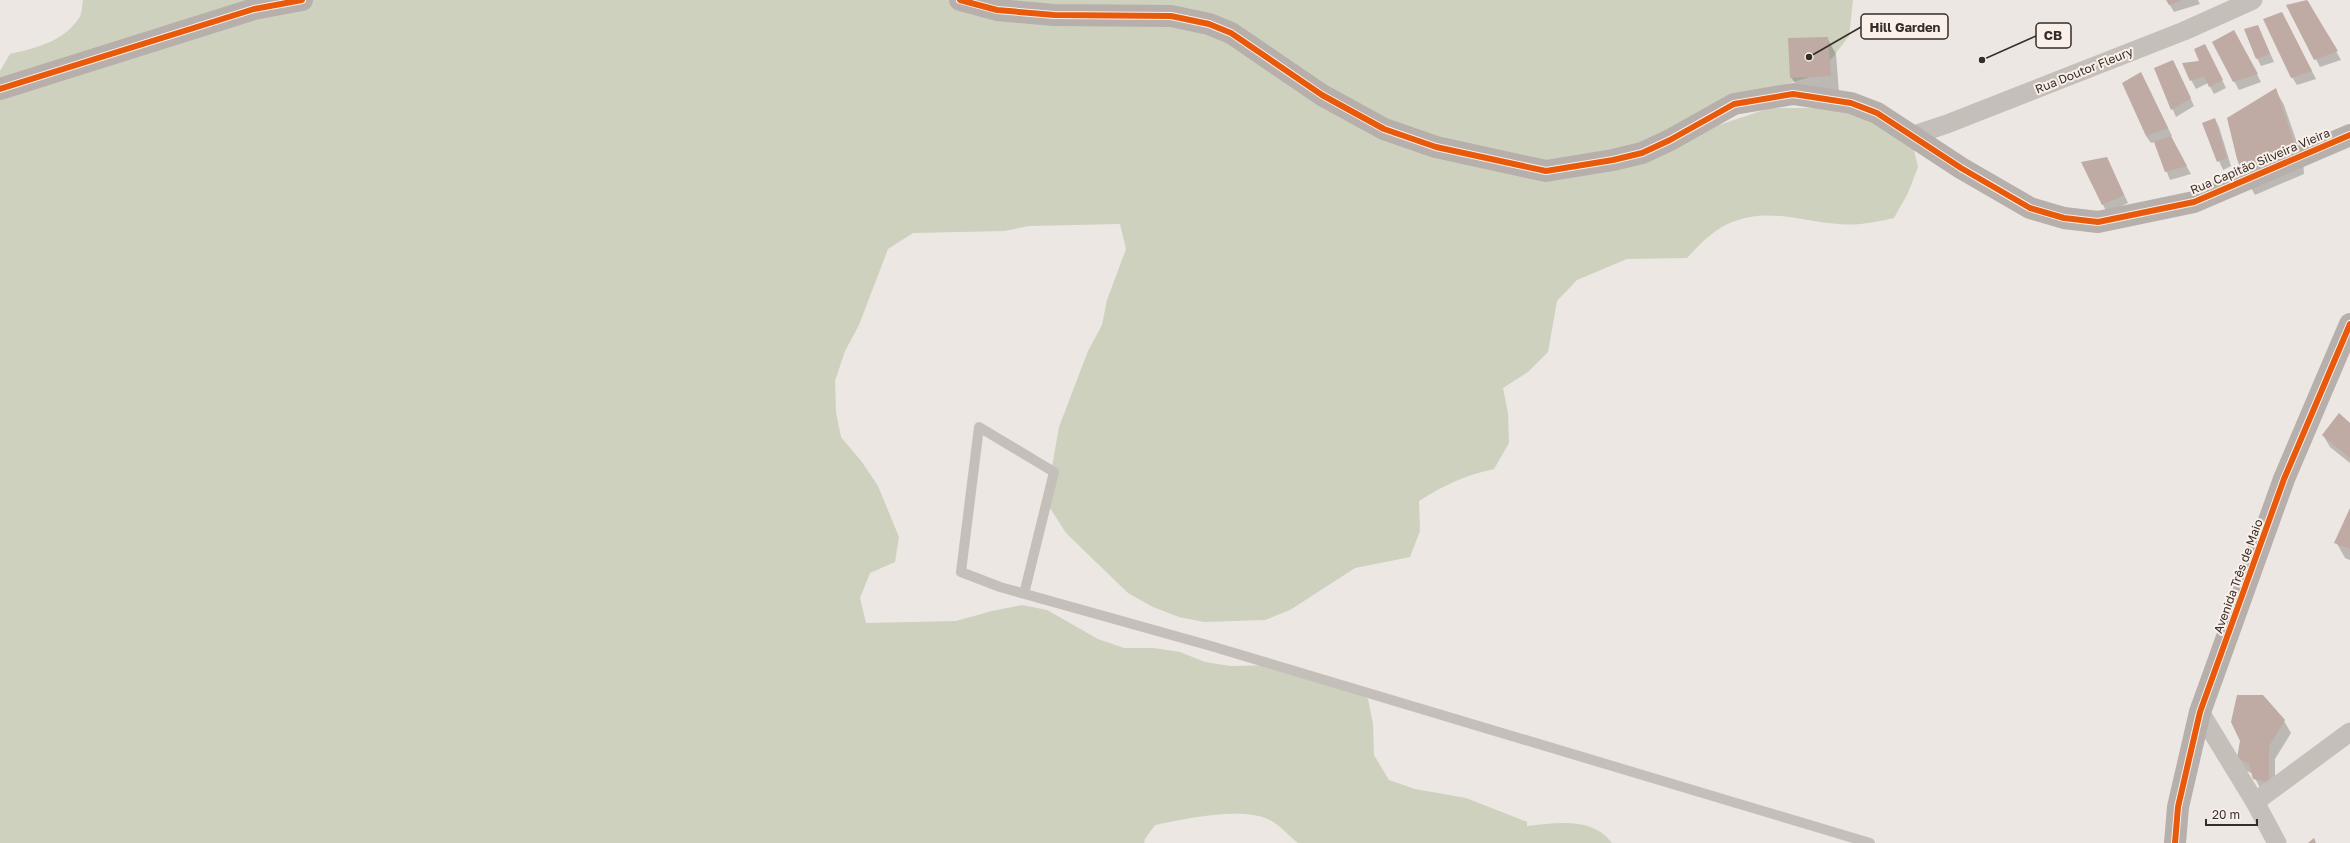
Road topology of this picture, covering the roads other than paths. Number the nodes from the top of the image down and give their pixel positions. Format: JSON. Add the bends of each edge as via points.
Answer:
{"nodes":[{"id":1,"x":302,"y":0,"type":"edge"},
{"id":2,"x":960,"y":0,"type":"edge"},
{"id":3,"x":2253,"y":0,"type":"edge"},
{"id":4,"x":0,"y":89,"type":"edge"},
{"id":5,"x":1914,"y":135,"type":"junction"},
{"id":6,"x":2350,"y":135,"type":"edge"},
{"id":7,"x":2350,"y":324,"type":"edge"},
{"id":8,"x":1024,"y":594,"type":"junction"},
{"id":9,"x":2200,"y":712,"type":"junction"},
{"id":10,"x":2350,"y":732,"type":"edge"},
{"id":11,"x":2255,"y":802,"type":"junction"},
{"id":12,"x":1870,"y":843,"type":"edge"},
{"id":13,"x":2175,"y":843,"type":"edge"},
{"id":14,"x":2277,"y":843,"type":"edge"}],
"edges":[{"from":1,"to":4,"type":"street","via":[[254,9]]},
{"from":2,"to":5,"type":"street","name":"Rua Capitão Silveira Vieira","via":[[1004,11],[1054,15],[1171,16],[1209,24],[1230,33],[1322,95],[1384,129],[1436,147],[1546,171],[1642,153],[1734,104],[1793,94],[1851,103],[1877,113]]},
{"from":3,"to":5,"type":"street","name":"Rua Doutor Fleury","via":[[2169,36]]},
{"from":5,"to":6,"type":"street","name":"Rua Capitão Silveira Vieira","via":[[1961,168],[2030,208],[2064,218],[2098,222],[2194,202]]},
{"from":7,"to":9,"type":"street","name":"Avenida Três de Maio","via":[[2284,479]]},
{"from":8,"to":8,"type":"lane","via":[[961,572],[979,427],[1054,472]]},
{"from":8,"to":12,"type":"lane","via":[[1211,646]]},
{"from":9,"to":11,"type":"street"},
{"from":9,"to":13,"type":"street","name":"Avenida Três de Maio","via":[[2178,807]]},
{"from":10,"to":11,"type":"street"},
{"from":11,"to":14,"type":"street"}]}
